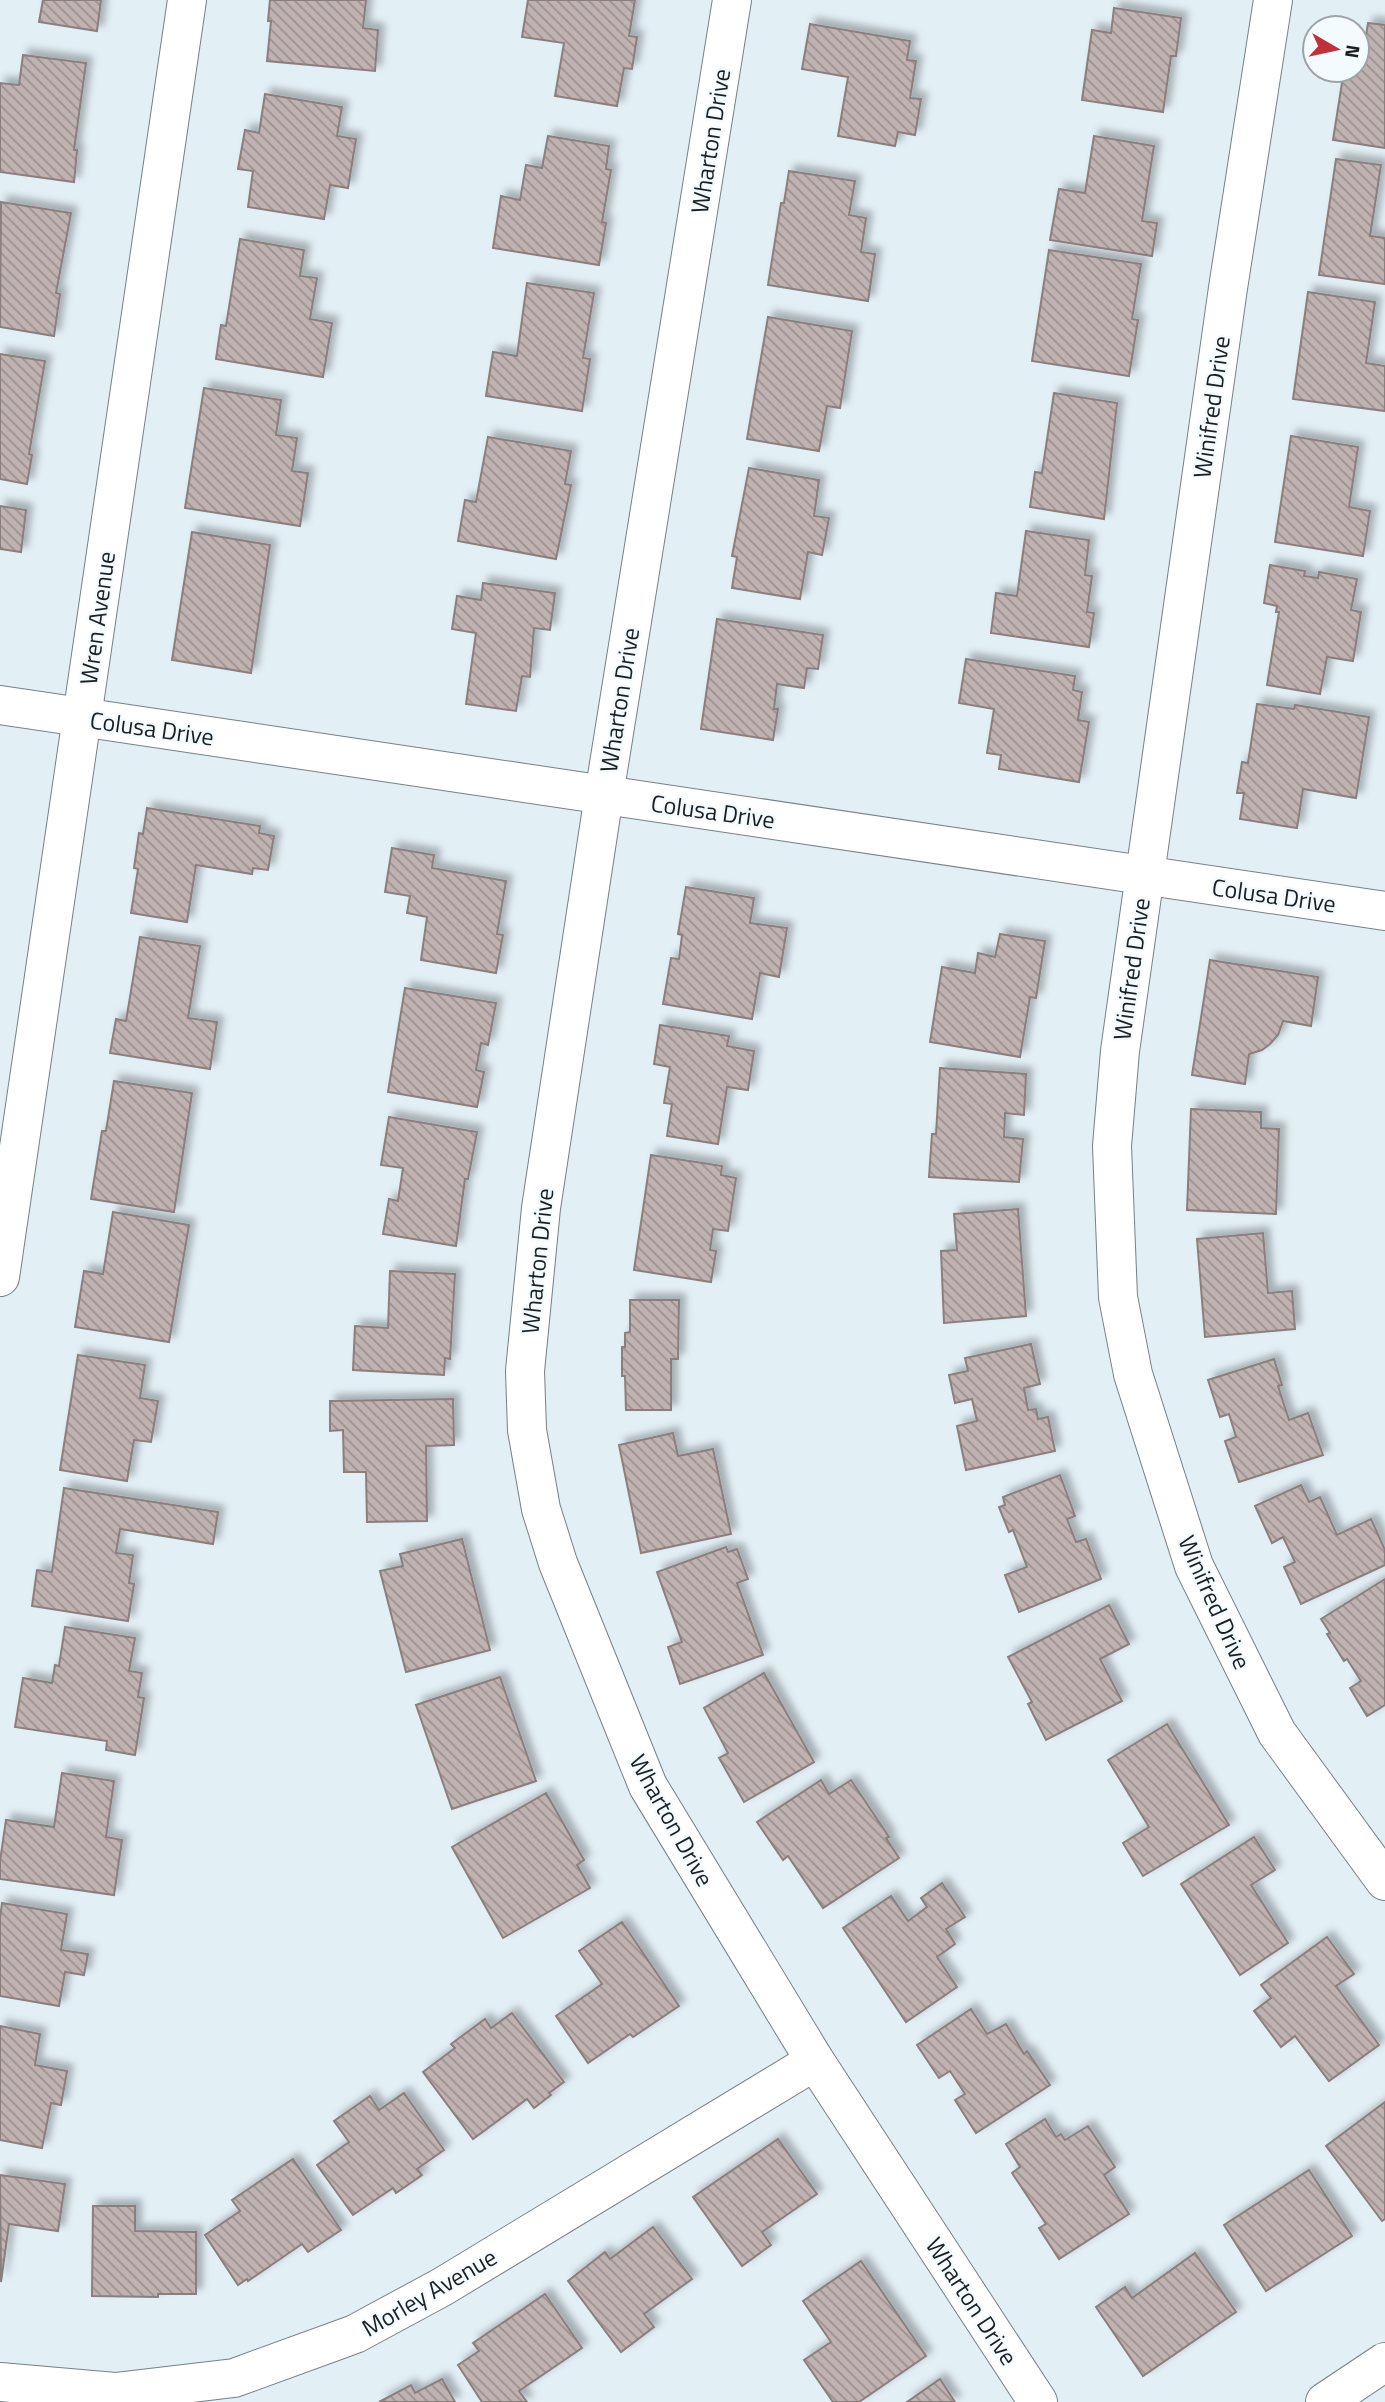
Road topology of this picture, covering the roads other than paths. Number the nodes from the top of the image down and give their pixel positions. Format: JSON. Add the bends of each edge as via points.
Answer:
{"nodes":[{"id":1,"x":187,"y":0,"type":"edge"},
{"id":2,"x":732,"y":0,"type":"edge"},
{"id":3,"x":1273,"y":0,"type":"edge"},
{"id":4,"x":0,"y":705,"type":"edge"},
{"id":5,"x":83,"y":718,"type":"junction"},
{"id":6,"x":604,"y":795,"type":"junction"},
{"id":7,"x":1144,"y":875,"type":"junction"},
{"id":8,"x":1385,"y":911,"type":"edge"},
{"id":9,"x":0,"y":1278,"type":"edge"},
{"id":10,"x":1385,"y":1881,"type":"edge"},
{"id":11,"x":815,"y":2061,"type":"junction"},
{"id":12,"x":1385,"y":2362,"type":"edge"},
{"id":13,"x":0,"y":2382,"type":"edge"},
{"id":14,"x":1038,"y":2402,"type":"edge"},
{"id":15,"x":1325,"y":2402,"type":"edge"}],
"edges":[{"from":1,"to":5,"type":"street","name":"Wren Avenue"},
{"from":2,"to":6,"type":"street","name":"Wharton Drive"},
{"from":3,"to":7,"type":"street","name":"Winifred Drive"},
{"from":4,"to":5,"type":"street","name":"Colusa Drive"},
{"from":5,"to":6,"type":"street","name":"Colusa Drive"},
{"from":5,"to":9,"type":"street","name":"Wren Avenue"},
{"from":6,"to":7,"type":"street","name":"Colusa Drive"},
{"from":6,"to":11,"type":"street","name":"Wharton Drive","via":[[541,1208],[525,1371],[527,1430],[541,1509],[558,1563],[648,1786]]},
{"from":7,"to":8,"type":"street","name":"Colusa Drive"},
{"from":7,"to":10,"type":"street","name":"Winifred Drive","via":[[1112,1146],[1118,1297],[1133,1374],[1194,1566],[1265,1709]]},
{"from":11,"to":13,"type":"street","name":"Morley Avenue","via":[[442,2287],[355,2334],[234,2378],[115,2392]]},
{"from":11,"to":14,"type":"street","name":"Wharton Drive"},
{"from":12,"to":15,"type":"street"}]}
